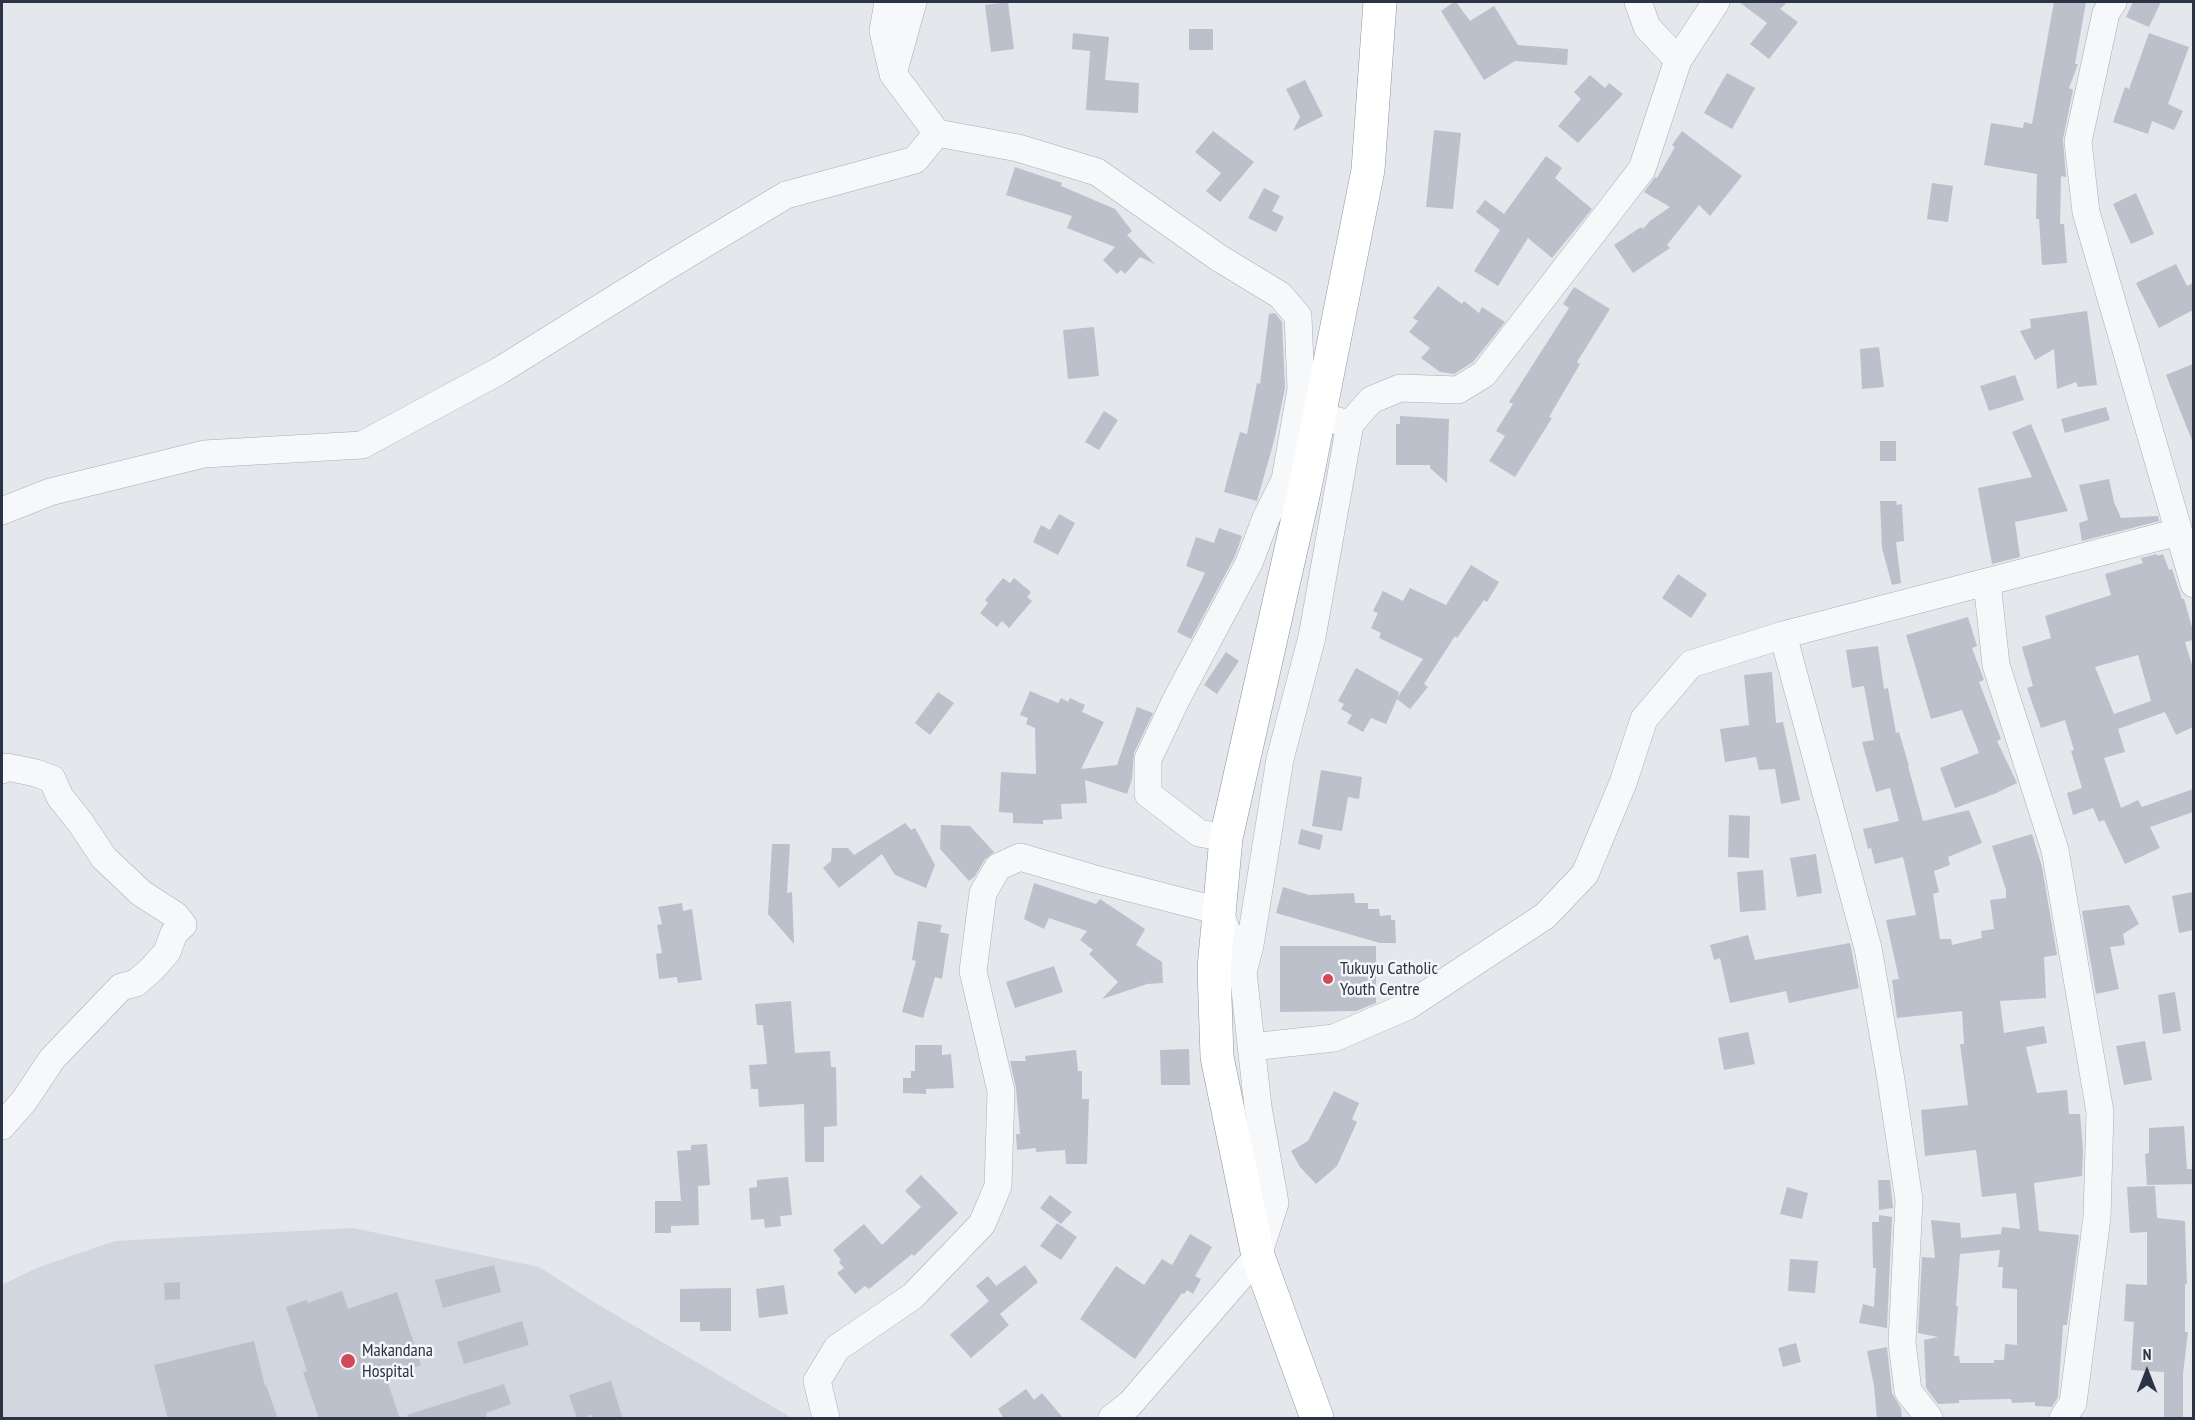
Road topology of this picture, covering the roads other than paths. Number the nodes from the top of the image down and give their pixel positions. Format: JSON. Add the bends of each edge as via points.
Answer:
{"nodes":[{"id":1,"x":888,"y":2,"type":"edge"},
{"id":2,"x":913,"y":2,"type":"edge"},
{"id":3,"x":1380,"y":2,"type":"edge"},
{"id":4,"x":1638,"y":2,"type":"edge"},
{"id":5,"x":1716,"y":2,"type":"edge"},
{"id":6,"x":2113,"y":2,"type":"edge"},
{"id":7,"x":1678,"y":60,"type":"junction"},
{"id":8,"x":892,"y":74,"type":"junction"},
{"id":9,"x":937,"y":133,"type":"junction"},
{"id":10,"x":1335,"y":420,"type":"junction"},
{"id":11,"x":1295,"y":484,"type":"junction"},
{"id":12,"x":2,"y":511,"type":"edge"},
{"id":13,"x":2178,"y":532,"type":"junction"},
{"id":14,"x":1987,"y":582,"type":"junction"},
{"id":15,"x":2193,"y":584,"type":"edge"},
{"id":16,"x":1783,"y":636,"type":"junction"},
{"id":17,"x":1248,"y":736,"type":"junction"},
{"id":18,"x":1284,"y":743,"type":"junction"},
{"id":19,"x":2,"y":770,"type":"edge"},
{"id":20,"x":1226,"y":838,"type":"junction"},
{"id":21,"x":1219,"y":911,"type":"junction"},
{"id":22,"x":1243,"y":972,"type":"junction"},
{"id":23,"x":1251,"y":1047,"type":"junction"},
{"id":24,"x":2,"y":1126,"type":"edge"},
{"id":25,"x":1258,"y":1256,"type":"junction"},
{"id":26,"x":826,"y":1419,"type":"edge"},
{"id":27,"x":1112,"y":1419,"type":"edge"},
{"id":28,"x":1317,"y":1419,"type":"edge"},
{"id":29,"x":1929,"y":1419,"type":"edge"},
{"id":30,"x":2063,"y":1419,"type":"edge"}],
"edges":[{"from":1,"to":8,"type":"street","via":[[884,31]]},
{"from":2,"to":8,"type":"street"},
{"from":3,"to":10,"type":"highway","via":[[1368,170]]},
{"from":4,"to":7,"type":"street","via":[[1647,27]]},
{"from":5,"to":7,"type":"street"},
{"from":6,"to":13,"type":"street","via":[[2106,13],[2078,142],[2086,212]]},
{"from":7,"to":10,"type":"street","via":[[1642,169],[1484,375],[1458,390],[1400,388]]},
{"from":8,"to":9,"type":"street"},
{"from":9,"to":11,"type":"street","via":[[1018,148],[1097,172],[1219,258],[1280,295],[1298,315],[1301,389]]},
{"from":9,"to":12,"type":"street","via":[[915,160],[786,195],[499,371],[362,445],[204,454],[50,492]]},
{"from":10,"to":11,"type":"highway"},
{"from":10,"to":18,"type":"street","via":[[1312,637]]},
{"from":11,"to":17,"type":"highway"},
{"from":11,"to":20,"type":"street","via":[[1266,518],[1249,564],[1148,759],[1148,794],[1199,833]]},
{"from":13,"to":14,"type":"street"},
{"from":13,"to":15,"type":"street"},
{"from":14,"to":16,"type":"street"},
{"from":14,"to":30,"type":"street","via":[[1996,665],[2055,850],[2100,1112],[2097,1217],[2073,1403]]},
{"from":16,"to":23,"type":"street","via":[[1691,664],[1644,719],[1623,783],[1585,874],[1545,916],[1407,1006],[1334,1038]]},
{"from":16,"to":29,"type":"street","via":[[1868,948],[1909,1200],[1902,1343],[1908,1391]]},
{"from":17,"to":18,"type":"street"},
{"from":17,"to":20,"type":"highway"},
{"from":18,"to":22,"type":"street"},
{"from":19,"to":24,"type":"street","via":[[7,767],[51,779],[104,858],[183,925],[152,969],[136,983],[122,987],[52,1059]]},
{"from":20,"to":21,"type":"highway"},
{"from":21,"to":22,"type":"street"},
{"from":21,"to":25,"type":"highway","via":[[1214,968],[1217,1057]]},
{"from":21,"to":26,"type":"street","via":[[1020,857],[998,867],[983,893],[974,971],[1001,1091],[998,1186],[982,1224],[913,1296],[837,1348],[817,1381]]},
{"from":22,"to":23,"type":"street"},
{"from":23,"to":25,"type":"street","via":[[1275,1203]]},
{"from":25,"to":27,"type":"street","via":[[1130,1404]]},
{"from":25,"to":28,"type":"highway"}]}
